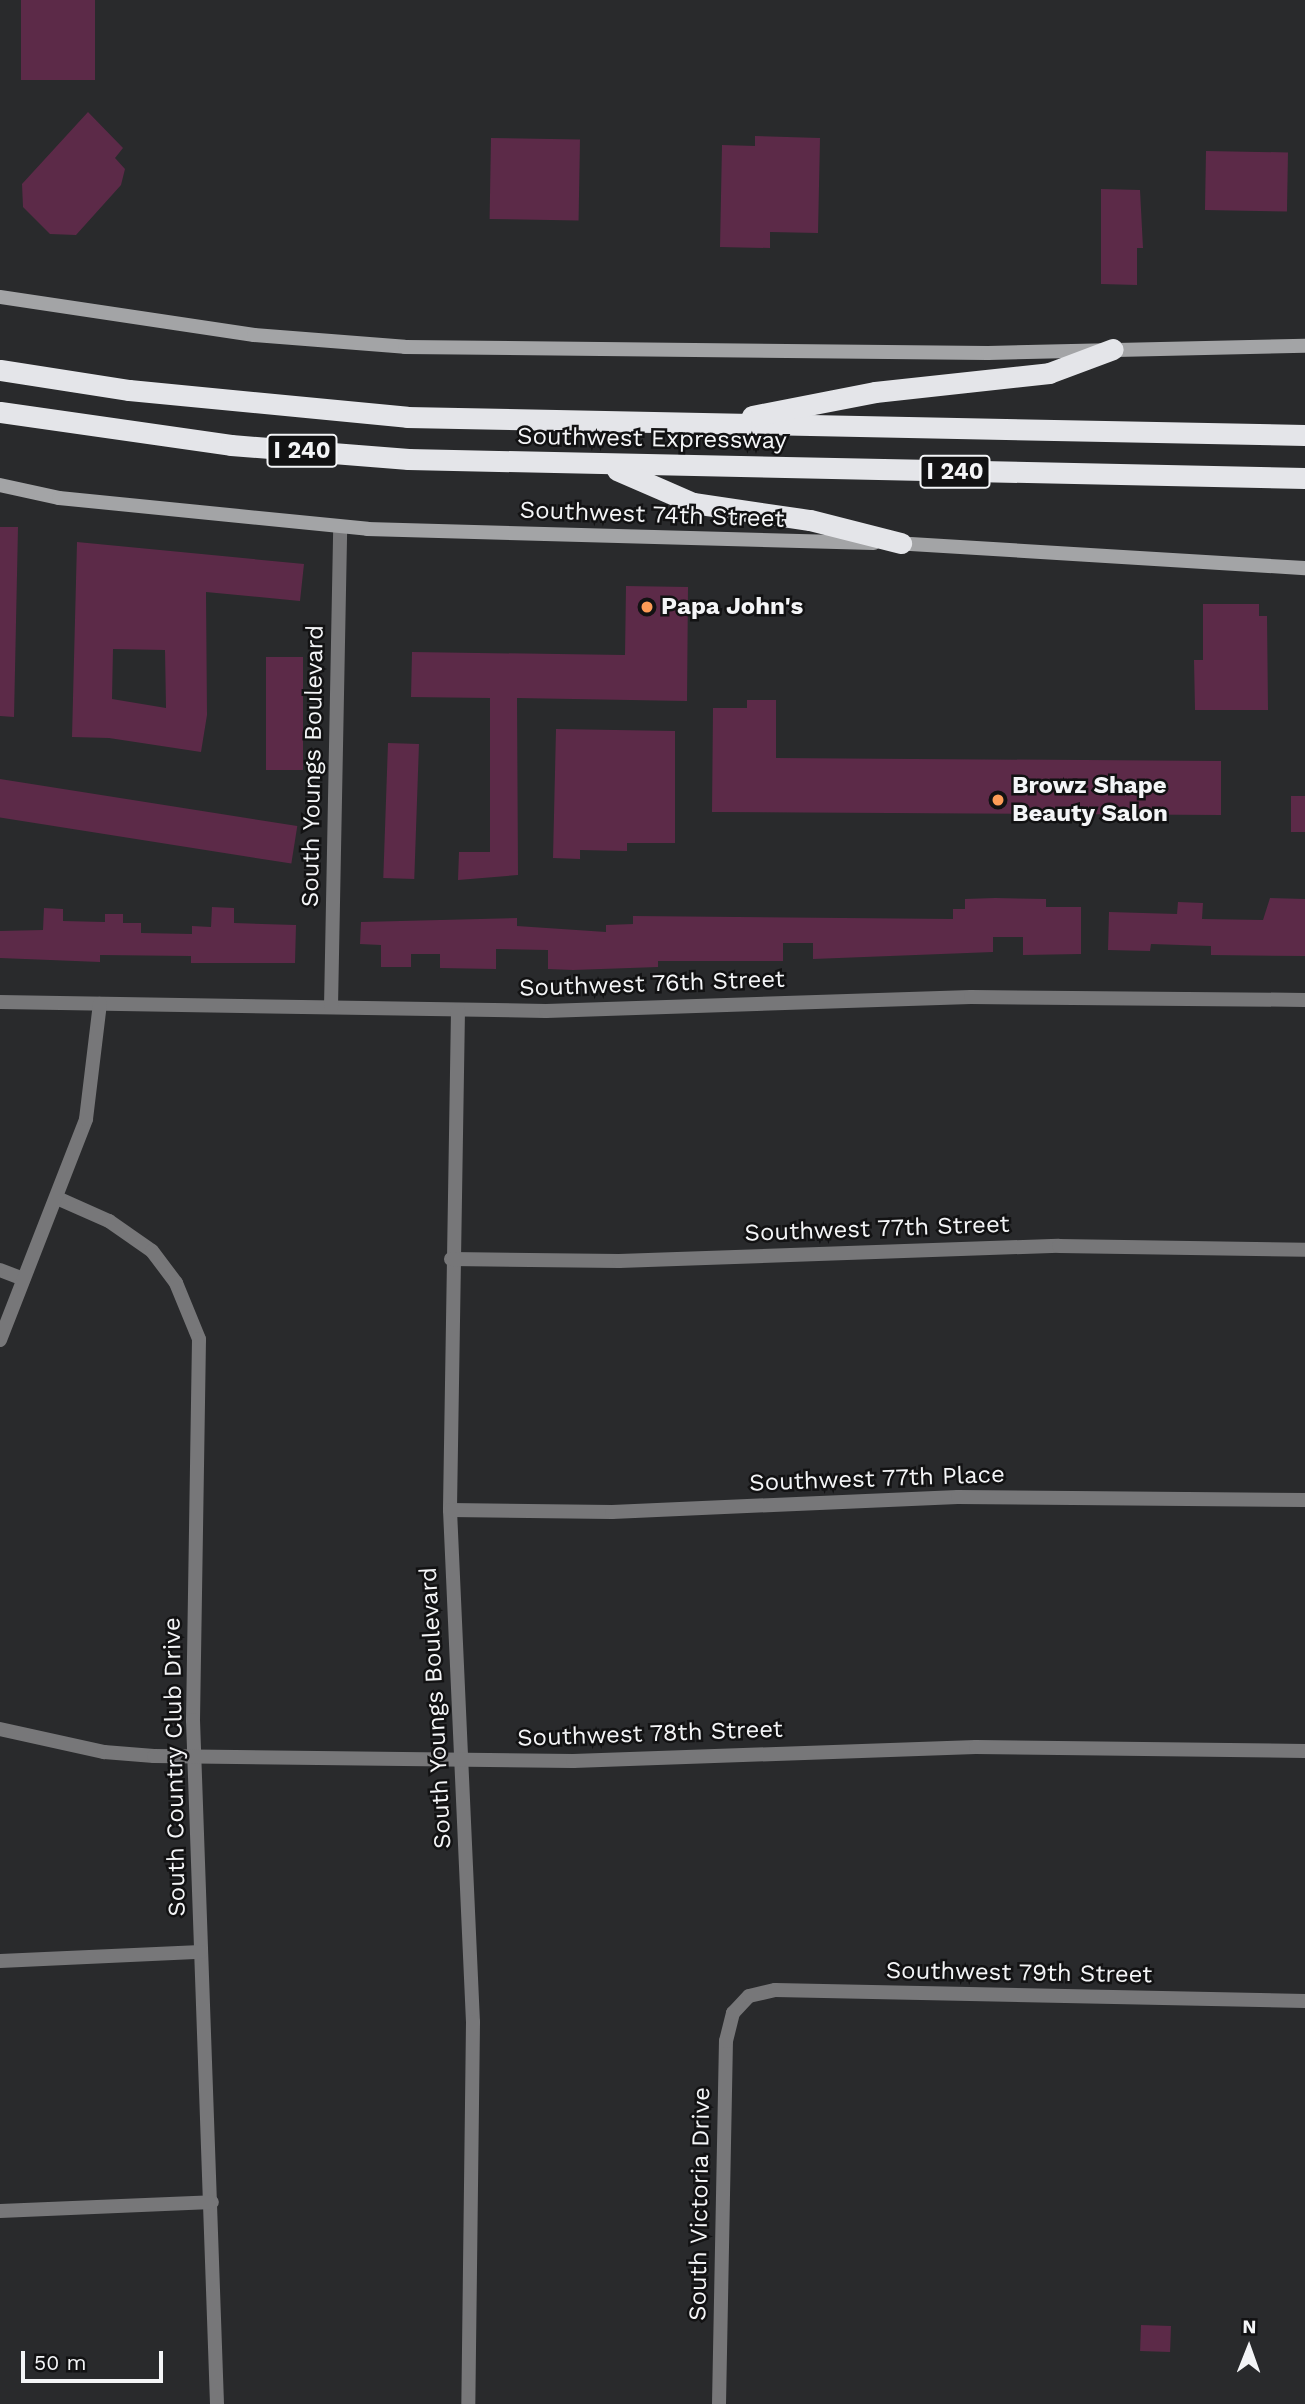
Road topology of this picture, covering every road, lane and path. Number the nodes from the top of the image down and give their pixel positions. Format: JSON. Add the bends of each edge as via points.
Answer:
{"nodes":[{"id":1,"x":0,"y":297,"type":"edge"},
{"id":2,"x":1305,"y":346,"type":"edge"},
{"id":3,"x":1113,"y":349,"type":"junction"},
{"id":4,"x":0,"y":370,"type":"edge"},
{"id":5,"x":0,"y":412,"type":"edge"},
{"id":6,"x":709,"y":424,"type":"junction"},
{"id":7,"x":1305,"y":435,"type":"edge"},
{"id":8,"x":605,"y":465,"type":"junction"},
{"id":9,"x":1305,"y":478,"type":"edge"},
{"id":10,"x":0,"y":485,"type":"edge"},
{"id":11,"x":340,"y":527,"type":"junction"},
{"id":12,"x":901,"y":544,"type":"junction"},
{"id":13,"x":1305,"y":568,"type":"edge"},
{"id":14,"x":1305,"y":1000,"type":"edge"},
{"id":15,"x":0,"y":1002,"type":"edge"},
{"id":16,"x":100,"y":1004,"type":"junction"},
{"id":17,"x":331,"y":1007,"type":"junction"},
{"id":18,"x":458,"y":1010,"type":"junction"},
{"id":19,"x":57,"y":1198,"type":"junction"},
{"id":20,"x":1305,"y":1250,"type":"edge"},
{"id":21,"x":451,"y":1259,"type":"junction"},
{"id":22,"x":0,"y":1270,"type":"edge"},
{"id":23,"x":23,"y":1279,"type":"junction"},
{"id":24,"x":0,"y":1339,"type":"edge"},
{"id":25,"x":1305,"y":1500,"type":"edge"},
{"id":26,"x":450,"y":1510,"type":"junction"},
{"id":27,"x":0,"y":1729,"type":"edge"},
{"id":28,"x":1305,"y":1751,"type":"edge"},
{"id":29,"x":194,"y":1755,"type":"junction"},
{"id":30,"x":460,"y":1760,"type":"junction"},
{"id":31,"x":201,"y":1952,"type":"junction"},
{"id":32,"x":0,"y":1961,"type":"edge"},
{"id":33,"x":1305,"y":2001,"type":"edge"},
{"id":34,"x":738,"y":2007,"type":"joint"},
{"id":35,"x":212,"y":2202,"type":"junction"},
{"id":36,"x":0,"y":2211,"type":"edge"},
{"id":37,"x":217,"y":2404,"type":"edge"},
{"id":38,"x":468,"y":2404,"type":"edge"},
{"id":39,"x":719,"y":2404,"type":"edge"}],
"edges":[{"from":1,"to":3,"type":"main road","via":[[241,333],[405,347],[988,353]]},
{"from":2,"to":3,"type":"main road"},
{"from":3,"to":6,"type":"highway","via":[[1049,373],[875,392]]},
{"from":4,"to":6,"type":"highway","name":"Southwest Expressway","number":"I 240","via":[[167,395],[407,417]]},
{"from":5,"to":8,"type":"highway","name":"Southwest Expressway","number":"I 240","via":[[244,446],[408,459]]},
{"from":6,"to":7,"type":"highway","name":"Southwest Expressway","number":"I 240"},
{"from":8,"to":9,"type":"highway","name":"Southwest Expressway","number":"I 240"},
{"from":8,"to":12,"type":"highway","via":[[693,503],[810,520]]},
{"from":10,"to":11,"type":"main road","name":"Southwest 74th Street","via":[[59,498]]},
{"from":11,"to":12,"type":"main road","name":"Southwest 74th Street"},
{"from":11,"to":17,"type":"street","name":"South Youngs Boulevard"},
{"from":12,"to":13,"type":"main road","name":"Southwest 74th Street"},
{"from":14,"to":18,"type":"street","name":"Southwest 76th Street","via":[[996,997],[649,1010]]},
{"from":15,"to":16,"type":"street","name":"Southwest 76th Street"},
{"from":16,"to":17,"type":"street","name":"Southwest 76th Street"},
{"from":16,"to":19,"type":"street","via":[[86,1119]]},
{"from":17,"to":18,"type":"street","name":"Southwest 76th Street"},
{"from":18,"to":21,"type":"street","name":"South Youngs Boulevard"},
{"from":19,"to":23,"type":"street"},
{"from":19,"to":29,"type":"street","name":"South Country Club Drive","via":[[110,1221],[152,1251],[176,1283],[199,1339]]},
{"from":20,"to":21,"type":"street","name":"Southwest 77th Street","via":[[1059,1246],[619,1261]]},
{"from":21,"to":26,"type":"street","name":"South Youngs Boulevard"},
{"from":22,"to":23,"type":"street"},
{"from":23,"to":24,"type":"street"},
{"from":25,"to":26,"type":"street","name":"Southwest 77th Place","via":[[971,1497],[612,1511]]},
{"from":26,"to":30,"type":"street","name":"South Youngs Boulevard"},
{"from":27,"to":29,"type":"street","name":"Southwest 78th Street","via":[[104,1752]]},
{"from":28,"to":30,"type":"street","name":"Southwest 78th Street","via":[[988,1747],[573,1761]]},
{"from":29,"to":30,"type":"street","name":"Southwest 78th Street"},
{"from":29,"to":31,"type":"street","name":"South Country Club Drive"},
{"from":30,"to":38,"type":"street","name":"South Youngs Boulevard","via":[[474,2034]]},
{"from":31,"to":32,"type":"street"},
{"from":31,"to":35,"type":"street","name":"South Country Club Drive"},
{"from":33,"to":34,"type":"street","name":"Southwest 79th Street","via":[[775,1990],[758,1992]]},
{"from":34,"to":39,"type":"street","name":"South Victoria Drive","via":[[730,2020],[725,2055]]},
{"from":35,"to":36,"type":"street"},
{"from":35,"to":37,"type":"street","name":"South Country Club Drive"}]}
